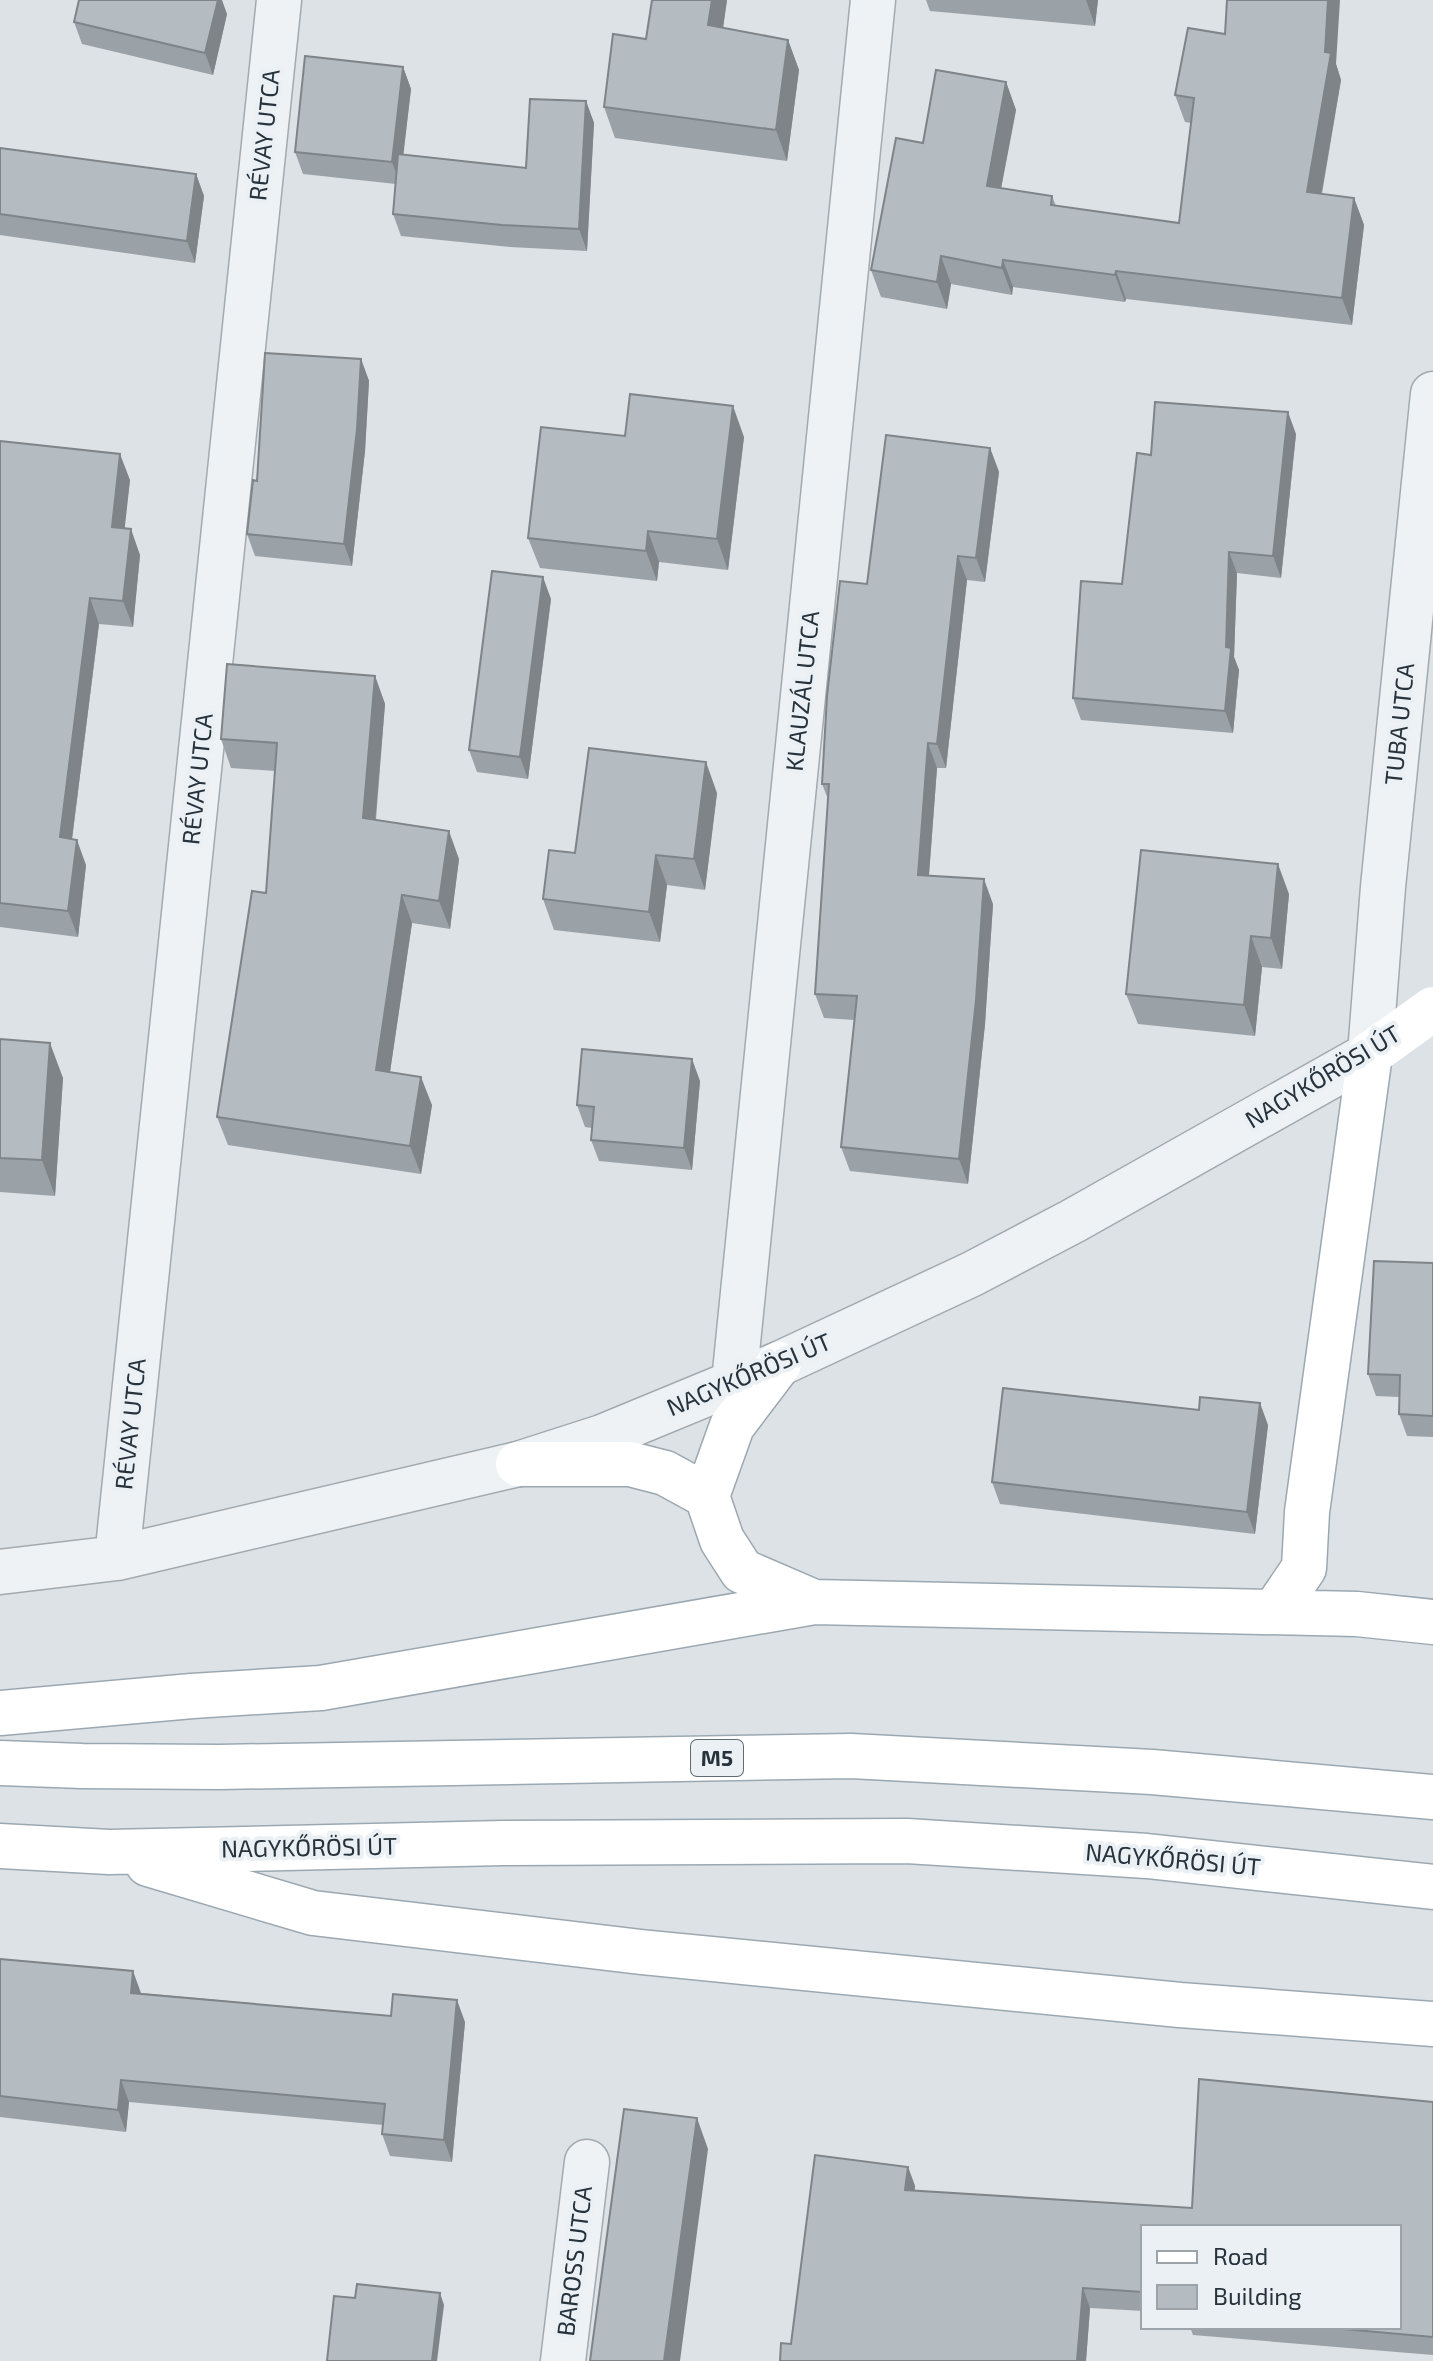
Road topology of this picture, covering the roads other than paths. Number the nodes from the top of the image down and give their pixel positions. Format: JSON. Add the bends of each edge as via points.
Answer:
{"nodes":[{"id":1,"x":279,"y":0,"type":"edge"},
{"id":2,"x":873,"y":0,"type":"edge"},
{"id":3,"x":1433,"y":394,"type":"edge"},
{"id":4,"x":1433,"y":1009,"type":"edge"},
{"id":5,"x":1370,"y":1054,"type":"junction"},
{"id":6,"x":779,"y":1364,"type":"junction"},
{"id":7,"x":734,"y":1382,"type":"junction"},
{"id":8,"x":518,"y":1464,"type":"junction"},
{"id":9,"x":707,"y":1496,"type":"junction"},
{"id":10,"x":117,"y":1558,"type":"junction"},
{"id":11,"x":0,"y":1572,"type":"edge"},
{"id":12,"x":814,"y":1602,"type":"junction"},
{"id":13,"x":1274,"y":1612,"type":"junction"},
{"id":14,"x":1433,"y":1622,"type":"edge"},
{"id":15,"x":0,"y":1713,"type":"edge"},
{"id":16,"x":0,"y":1763,"type":"edge"},
{"id":17,"x":1433,"y":1797,"type":"edge"},
{"id":18,"x":0,"y":1846,"type":"edge"},
{"id":19,"x":109,"y":1852,"type":"junction"},
{"id":20,"x":1433,"y":1887,"type":"edge"},
{"id":21,"x":1433,"y":2024,"type":"edge"},
{"id":22,"x":587,"y":2162,"type":"dead end"},
{"id":23,"x":563,"y":2361,"type":"edge"}],
"edges":[{"from":1,"to":10,"type":"street","name":"RÉVAY UTCA"},
{"from":2,"to":7,"type":"street","name":"KLAUZÁL UTCA"},
{"from":3,"to":5,"type":"street","name":"TUBA UTCA"},
{"from":4,"to":5,"type":"main road","name":"NAGYKŐRÖSI ÚT"},
{"from":5,"to":6,"type":"street","name":"NAGYKŐRÖSI ÚT","via":[[1073,1221]]},
{"from":5,"to":13,"type":"main road","via":[[1309,1496],[1304,1568]]},
{"from":6,"to":7,"type":"street","name":"NAGYKŐRÖSI ÚT"},
{"from":6,"to":9,"type":"main road","via":[[732,1426]]},
{"from":7,"to":8,"type":"street","name":"NAGYKŐRÖSI ÚT","via":[[602,1437]]},
{"from":8,"to":9,"type":"main road","via":[[630,1464],[665,1473]]},
{"from":8,"to":10,"type":"street","name":"NAGYKŐRÖSI ÚT"},
{"from":9,"to":12,"type":"main road","via":[[722,1540],[742,1571]]},
{"from":10,"to":11,"type":"street","name":"NAGYKŐRÖSI ÚT"},
{"from":12,"to":13,"type":"main road"},
{"from":12,"to":15,"type":"main road","via":[[321,1688]]},
{"from":13,"to":14,"type":"main road"},
{"from":16,"to":17,"type":"main road","number":"M5","via":[[219,1767],[851,1756],[1152,1772]]},
{"from":18,"to":19,"type":"main road","name":"NAGYKŐRÖSI ÚT"},
{"from":19,"to":20,"type":"main road","name":"NAGYKŐRÖSI ÚT","via":[[907,1841],[1147,1856]]},
{"from":19,"to":21,"type":"main road","via":[[313,1913],[673,1955]]},
{"from":22,"to":23,"type":"street","name":"BAROSS UTCA"}]}
